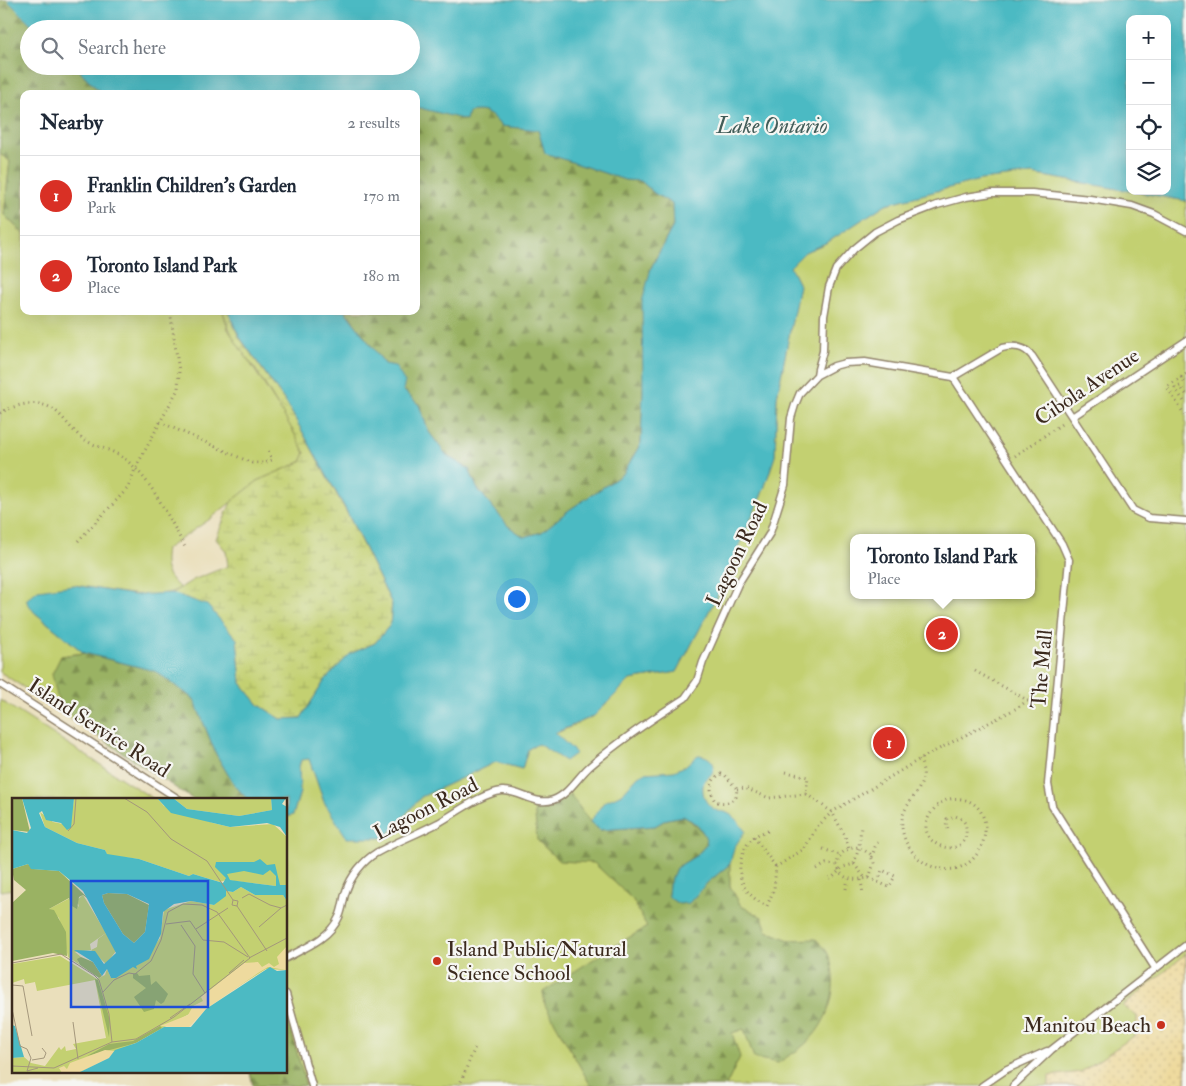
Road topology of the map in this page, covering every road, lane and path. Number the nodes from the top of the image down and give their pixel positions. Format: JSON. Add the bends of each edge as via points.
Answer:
{"nodes":[{"id":1,"x":1186,"y":231,"type":"edge"},
{"id":2,"x":171,"y":315,"type":"edge"},
{"id":3,"x":1186,"y":341,"type":"edge"},
{"id":4,"x":1186,"y":374,"type":"edge"},
{"id":5,"x":817,"y":375,"type":"junction"},
{"id":6,"x":953,"y":377,"type":"junction"},
{"id":7,"x":1181,"y":377,"type":"junction"},
{"id":8,"x":1186,"y":385,"type":"edge"},
{"id":9,"x":1186,"y":394,"type":"edge"},
{"id":10,"x":1186,"y":402,"type":"edge"},
{"id":11,"x":1184,"y":411,"type":"edge"},
{"id":12,"x":0,"y":412,"type":"edge"},
{"id":13,"x":1186,"y":416,"type":"edge"},
{"id":14,"x":1072,"y":417,"type":"junction"},
{"id":15,"x":160,"y":422,"type":"junction"},
{"id":16,"x":267,"y":448,"type":"dead end"},
{"id":17,"x":1007,"y":461,"type":"junction"},
{"id":18,"x":135,"y":469,"type":"junction"},
{"id":19,"x":1186,"y":520,"type":"edge"},
{"id":20,"x":78,"y":541,"type":"dead end"},
{"id":21,"x":185,"y":547,"type":"dead end"},
{"id":22,"x":975,"y":671,"type":"dead end"},
{"id":23,"x":0,"y":684,"type":"edge"},
{"id":24,"x":1027,"y":701,"type":"junction"},
{"id":25,"x":1055,"y":704,"type":"junction"},
{"id":26,"x":920,"y":759,"type":"junction"},
{"id":27,"x":786,"y":772,"type":"dead end"},
{"id":28,"x":737,"y":790,"type":"junction"},
{"id":29,"x":806,"y":794,"type":"junction"},
{"id":30,"x":177,"y":798,"type":"edge"},
{"id":31,"x":832,"y":812,"type":"junction"},
{"id":32,"x":861,"y":827,"type":"dead end"},
{"id":33,"x":768,"y":831,"type":"dead end"},
{"id":34,"x":950,"y":831,"type":"dead end"},
{"id":35,"x":754,"y":837,"type":"junction"},
{"id":36,"x":878,"y":842,"type":"dead end"},
{"id":37,"x":859,"y":847,"type":"junction"},
{"id":38,"x":824,"y":849,"type":"dead end"},
{"id":39,"x":848,"y":849,"type":"junction"},
{"id":40,"x":840,"y":855,"type":"junction"},
{"id":41,"x":872,"y":857,"type":"junction"},
{"id":42,"x":854,"y":864,"type":"junction"},
{"id":43,"x":837,"y":865,"type":"junction"},
{"id":44,"x":776,"y":867,"type":"junction"},
{"id":45,"x":817,"y":868,"type":"dead end"},
{"id":46,"x":840,"y":871,"type":"junction"},
{"id":47,"x":881,"y":877,"type":"dead end"},
{"id":48,"x":829,"y":878,"type":"dead end"},
{"id":49,"x":865,"y":878,"type":"junction"},
{"id":50,"x":848,"y":879,"type":"junction"},
{"id":51,"x":846,"y":889,"type":"dead end"},
{"id":52,"x":864,"y":894,"type":"dead end"},
{"id":53,"x":1186,"y":945,"type":"edge"},
{"id":54,"x":288,"y":957,"type":"edge"},
{"id":55,"x":1155,"y":968,"type":"junction"},
{"id":56,"x":288,"y":1001,"type":"edge"},
{"id":57,"x":476,"y":1045,"type":"dead end"},
{"id":58,"x":1051,"y":1050,"type":"junction"},
{"id":59,"x":312,"y":1086,"type":"edge"},
{"id":60,"x":459,"y":1086,"type":"edge"},
{"id":61,"x":982,"y":1086,"type":"edge"},
{"id":62,"x":1013,"y":1086,"type":"edge"}],
"edges":[{"from":1,"to":5,"type":"lane","via":[[1132,206],[1090,199],[992,193],[937,205],[875,232],[836,269],[829,287]]},
{"from":2,"to":15,"type":"path","via":[[179,371],[178,389]]},
{"from":3,"to":14,"type":"lane","name":"Cibola Avenue"},
{"from":4,"to":7,"type":"path"},
{"from":5,"to":6,"type":"lane","via":[[834,366],[865,362]]},
{"from":5,"to":54,"type":"lane","name":"Lagoon Road","via":[[800,393],[794,405],[785,485],[770,533],[738,584],[693,690],[618,744],[554,800],[531,800],[515,792],[501,791],[483,797],[375,854],[351,880],[339,917],[328,932]]},
{"from":6,"to":14,"type":"lane","via":[[1001,349],[1020,347],[1032,356]]},
{"from":6,"to":17,"type":"lane","name":"The Mall"},
{"from":7,"to":8,"type":"path"},
{"from":7,"to":11,"type":"path","via":[[1167,387]]},
{"from":9,"to":10,"type":"path","via":[[1180,386],[1175,388]]},
{"from":11,"to":13,"type":"path"},
{"from":12,"to":18,"type":"path","via":[[12,406],[32,403],[52,408],[80,437],[122,456]]},
{"from":14,"to":17,"type":"path","name":"Cibola Avenue"},
{"from":14,"to":19,"type":"lane","via":[[1133,510],[1154,520]]},
{"from":15,"to":16,"type":"path","via":[[252,463],[272,460]]},
{"from":15,"to":18,"type":"path"},
{"from":17,"to":25,"type":"lane","name":"The Mall","via":[[1062,544],[1069,560]]},
{"from":18,"to":20,"type":"path","via":[[128,488]]},
{"from":18,"to":21,"type":"path","via":[[149,485]]},
{"from":22,"to":24,"type":"path"},
{"from":23,"to":30,"type":"lane","name":"Island Service Road"},
{"from":24,"to":25,"type":"path"},
{"from":24,"to":26,"type":"path"},
{"from":25,"to":55,"type":"lane","name":"The Mall","via":[[1048,784],[1052,806]]},
{"from":26,"to":31,"type":"path"},
{"from":26,"to":34,"type":"path","via":[[924,775],[906,806],[902,819],[903,833],[915,856],[926,864],[951,870],[972,861],[980,852],[986,830],[979,810],[973,804],[955,798],[937,805],[926,825],[930,839],[942,848],[954,848],[966,836],[961,818],[955,816],[947,820],[946,826]]},
{"from":27,"to":29,"type":"path","via":[[808,777]]},
{"from":28,"to":28,"type":"path","via":[[734,800],[722,803],[712,796],[712,783],[717,776],[725,775]]},
{"from":28,"to":29,"type":"path","via":[[745,788],[770,798]]},
{"from":29,"to":31,"type":"path"},
{"from":31,"to":39,"type":"path"},
{"from":31,"to":44,"type":"path","via":[[817,827],[804,849]]},
{"from":32,"to":37,"type":"path"},
{"from":33,"to":35,"type":"path"},
{"from":35,"to":44,"type":"path"},
{"from":35,"to":44,"type":"path","via":[[744,850],[739,873],[749,894],[767,906],[774,889]]},
{"from":36,"to":41,"type":"path"},
{"from":37,"to":39,"type":"path"},
{"from":37,"to":41,"type":"path"},
{"from":37,"to":42,"type":"path"},
{"from":38,"to":40,"type":"path"},
{"from":39,"to":40,"type":"path"},
{"from":40,"to":43,"type":"path"},
{"from":41,"to":49,"type":"path","via":[[874,863]]},
{"from":42,"to":46,"type":"path"},
{"from":42,"to":49,"type":"path"},
{"from":43,"to":45,"type":"path","via":[[826,864]]},
{"from":43,"to":46,"type":"path"},
{"from":46,"to":48,"type":"path"},
{"from":46,"to":50,"type":"path"},
{"from":47,"to":49,"type":"path","via":[[882,870],[894,876],[889,887]]},
{"from":49,"to":50,"type":"path"},
{"from":49,"to":52,"type":"path"},
{"from":50,"to":51,"type":"path"},
{"from":53,"to":55,"type":"lane"},
{"from":55,"to":58,"type":"lane"},
{"from":56,"to":59,"type":"lane"},
{"from":57,"to":60,"type":"path"},
{"from":58,"to":61,"type":"lane","via":[[1007,1069]]},
{"from":58,"to":62,"type":"lane"}]}
